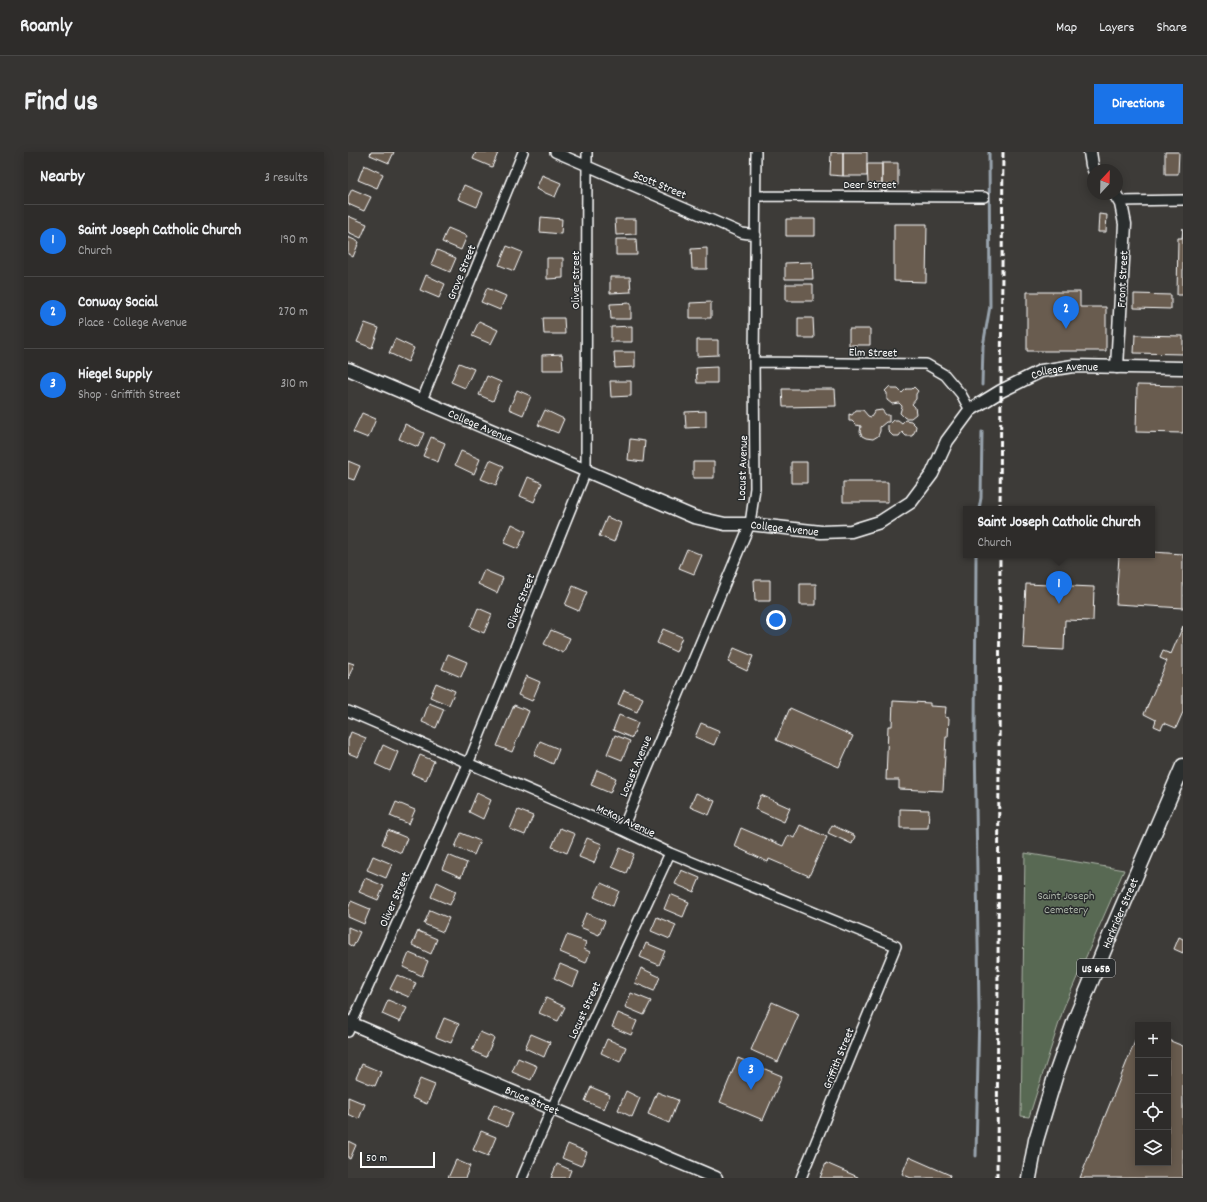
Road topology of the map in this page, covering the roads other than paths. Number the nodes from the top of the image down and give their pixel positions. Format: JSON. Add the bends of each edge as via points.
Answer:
{"nodes":[{"id":1,"x":523,"y":152,"type":"edge"},
{"id":2,"x":555,"y":152,"type":"edge"},
{"id":3,"x":587,"y":152,"type":"edge"},
{"id":4,"x":756,"y":152,"type":"edge"},
{"id":5,"x":1090,"y":152,"type":"edge"},
{"id":6,"x":1092,"y":164,"type":"edge"},
{"id":7,"x":587,"y":166,"type":"junction"},
{"id":8,"x":756,"y":196,"type":"junction"},
{"id":9,"x":984,"y":197,"type":"dead end"},
{"id":10,"x":1123,"y":197,"type":"edge"},
{"id":11,"x":1118,"y":200,"type":"edge"},
{"id":12,"x":1183,"y":200,"type":"edge"},
{"id":13,"x":756,"y":235,"type":"junction"},
{"id":14,"x":754,"y":362,"type":"junction"},
{"id":15,"x":1117,"y":366,"type":"junction"},
{"id":16,"x":1183,"y":368,"type":"edge"},
{"id":17,"x":348,"y":369,"type":"edge"},
{"id":18,"x":422,"y":400,"type":"junction"},
{"id":19,"x":970,"y":410,"type":"junction"},
{"id":20,"x":586,"y":471,"type":"junction"},
{"id":21,"x":750,"y":524,"type":"junction"},
{"id":22,"x":348,"y":711,"type":"edge"},
{"id":23,"x":468,"y":764,"type":"junction"},
{"id":24,"x":1183,"y":766,"type":"edge"},
{"id":25,"x":622,"y":830,"type":"junction"},
{"id":26,"x":670,"y":853,"type":"junction"},
{"id":27,"x":896,"y":946,"type":"joint"},
{"id":28,"x":349,"y":1026,"type":"edge"},
{"id":29,"x":552,"y":1108,"type":"junction"},
{"id":30,"x":522,"y":1178,"type":"edge"},
{"id":31,"x":716,"y":1178,"type":"edge"},
{"id":32,"x":801,"y":1178,"type":"edge"},
{"id":33,"x":1029,"y":1178,"type":"edge"}],
"edges":[{"from":1,"to":18,"type":"street","name":"Grove Street"},
{"from":2,"to":7,"type":"street","name":"Scott Street"},
{"from":3,"to":7,"type":"street","name":"Oliver Street"},
{"from":4,"to":8,"type":"street","name":"Locust Avenue"},
{"from":5,"to":6,"type":"street"},
{"from":7,"to":13,"type":"street","name":"Scott Street","via":[[742,233]]},
{"from":7,"to":20,"type":"street","name":"Oliver Street"},
{"from":8,"to":9,"type":"street","name":"Deer Street"},
{"from":8,"to":13,"type":"street","name":"Locust Avenue"},
{"from":10,"to":12,"type":"street"},
{"from":11,"to":15,"type":"street","name":"Front Street","via":[[1124,216],[1125,231]]},
{"from":13,"to":14,"type":"street","name":"Locust Avenue"},
{"from":14,"to":19,"type":"street","name":"Elm Street","via":[[926,364],[945,375]]},
{"from":14,"to":21,"type":"street","name":"Locust Avenue","via":[[755,488]]},
{"from":15,"to":16,"type":"street","name":"College Avenue"},
{"from":15,"to":19,"type":"street","name":"College Avenue","via":[[1073,366],[1041,370]]},
{"from":17,"to":18,"type":"street","name":"College Avenue"},
{"from":18,"to":20,"type":"street","name":"College Avenue"},
{"from":19,"to":21,"type":"street","name":"College Avenue","via":[[947,441],[932,474],[911,502],[880,522],[851,531],[821,532]]},
{"from":20,"to":21,"type":"street","name":"College Avenue","via":[[694,517],[725,524]]},
{"from":20,"to":23,"type":"street","name":"Oliver Street"},
{"from":21,"to":25,"type":"street","name":"Locust Avenue"},
{"from":22,"to":23,"type":"street","name":"McKay Avenue"},
{"from":23,"to":25,"type":"street","name":"McKay Avenue"},
{"from":23,"to":28,"type":"street","name":"Oliver Street"},
{"from":24,"to":33,"type":"main road","name":"Harkrider Street","number":"US 65B","via":[[1075,1020],[1036,1140]]},
{"from":25,"to":26,"type":"street","name":"McKay Avenue"},
{"from":26,"to":27,"type":"street","name":"McKay Avenue"},
{"from":26,"to":29,"type":"street","name":"Locust Street"},
{"from":27,"to":32,"type":"street","name":"Griffith Street"},
{"from":28,"to":29,"type":"street","name":"Bruce Street"},
{"from":29,"to":30,"type":"street","name":"Locust Street"},
{"from":29,"to":31,"type":"street","name":"Bruce Street"}]}
